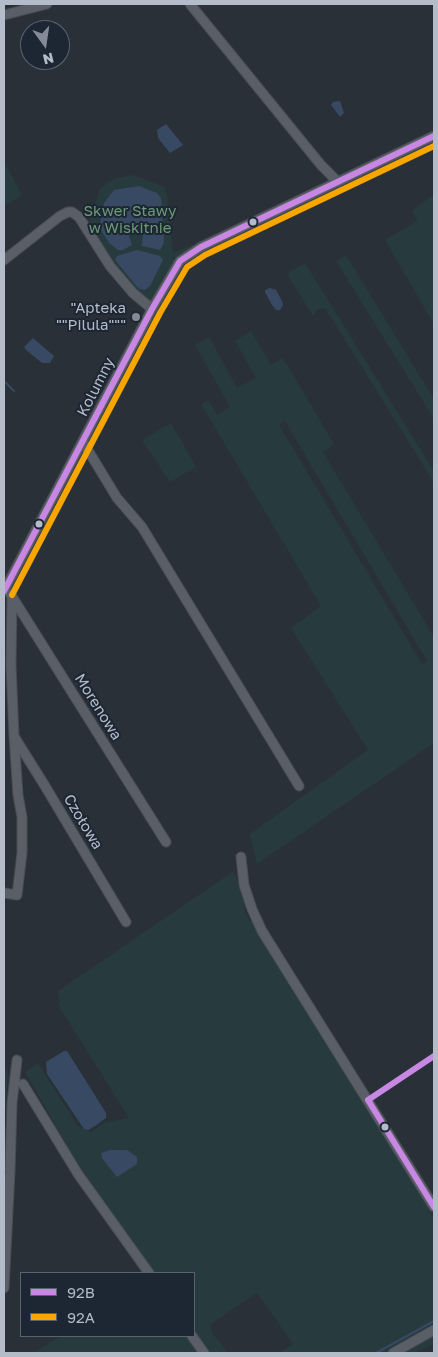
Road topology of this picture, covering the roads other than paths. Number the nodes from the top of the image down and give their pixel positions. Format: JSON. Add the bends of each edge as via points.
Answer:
{"nodes":[{"id":1,"x":47,"y":4,"type":"edge"},
{"id":2,"x":190,"y":4,"type":"edge"},
{"id":3,"x":4,"y":15,"type":"edge"},
{"id":4,"x":434,"y":136,"type":"edge"},
{"id":5,"x":338,"y":182,"type":"junction"},
{"id":6,"x":4,"y":260,"type":"edge"},
{"id":7,"x":152,"y":308,"type":"junction"},
{"id":8,"x":83,"y":442,"type":"junction"},
{"id":9,"x":7,"y":592,"type":"edge"},
{"id":10,"x":14,"y":736,"type":"junction"},
{"id":11,"x":299,"y":786,"type":"dead end"},
{"id":12,"x":166,"y":842,"type":"dead end"},
{"id":13,"x":242,"y":857,"type":"dead end"},
{"id":14,"x":4,"y":894,"type":"edge"},
{"id":15,"x":126,"y":922,"type":"dead end"},
{"id":16,"x":17,"y":1060,"type":"dead end"},
{"id":17,"x":22,"y":1084,"type":"dead end"},
{"id":18,"x":434,"y":1207,"type":"edge"},
{"id":19,"x":148,"y":1272,"type":"edge"},
{"id":20,"x":4,"y":1288,"type":"edge"},
{"id":21,"x":434,"y":1330,"type":"edge"},
{"id":22,"x":193,"y":1337,"type":"edge"},
{"id":23,"x":204,"y":1353,"type":"edge"},
{"id":24,"x":393,"y":1353,"type":"edge"}],
"edges":[{"from":1,"to":3,"type":"street"},
{"from":2,"to":5,"type":"street","via":[[320,165]]},
{"from":4,"to":5,"type":"street","name":"Kolumny"},
{"from":5,"to":7,"type":"street","name":"Kolumny","via":[[190,253],[177,265]]},
{"from":6,"to":7,"type":"street","via":[[60,216],[72,212],[79,217],[110,266],[133,293]]},
{"from":7,"to":8,"type":"street","name":"Kolumny"},
{"from":8,"to":9,"type":"street","name":"Kolumny"},
{"from":8,"to":11,"type":"street","via":[[117,498],[142,527]]},
{"from":9,"to":10,"type":"street"},
{"from":9,"to":12,"type":"street","name":"Morenowa"},
{"from":10,"to":14,"type":"street","via":[[22,853],[17,895]]},
{"from":10,"to":15,"type":"street","name":"Czołowa"},
{"from":13,"to":18,"type":"street","via":[[244,885],[262,931]]},
{"from":16,"to":20,"type":"street","via":[[12,1102]]},
{"from":17,"to":19,"type":"street","via":[[78,1174]]},
{"from":21,"to":24,"type":"street"},
{"from":22,"to":23,"type":"street"}]}
